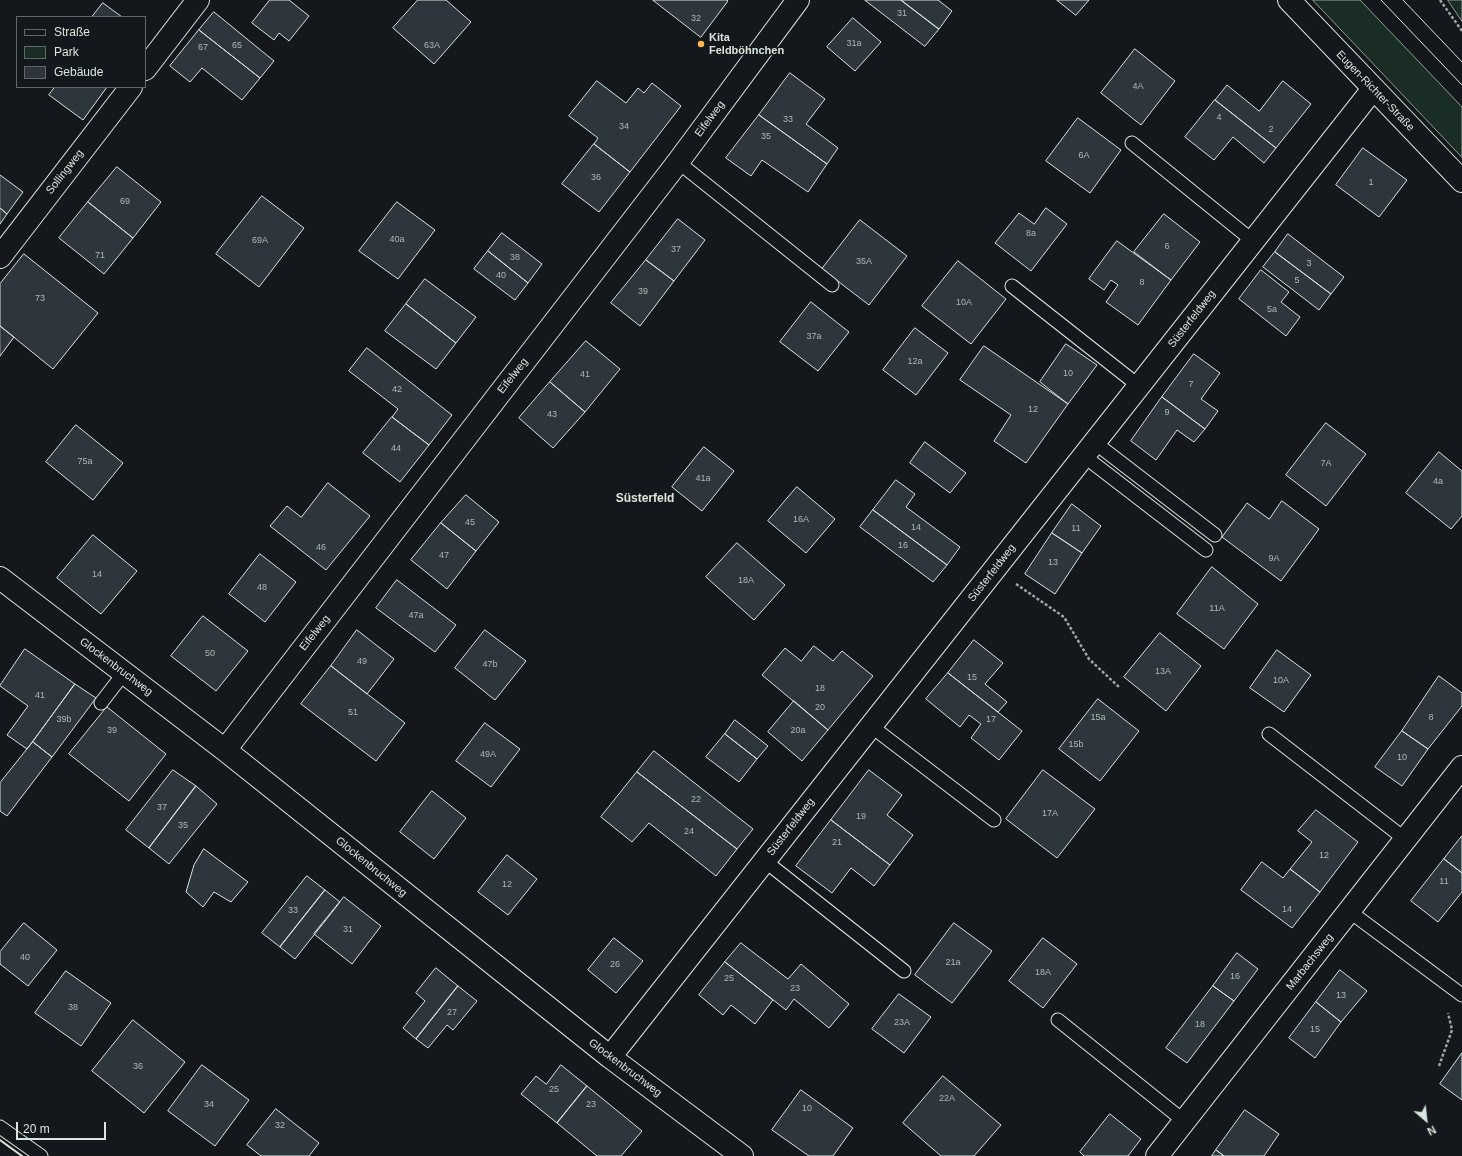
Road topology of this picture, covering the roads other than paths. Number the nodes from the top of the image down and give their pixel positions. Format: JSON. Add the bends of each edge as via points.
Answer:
{"nodes":[{"id":1,"x":198,"y":0,"type":"edge"},
{"id":2,"x":798,"y":0,"type":"edge"},
{"id":3,"x":1289,"y":0,"type":"edge"},
{"id":4,"x":146,"y":68,"type":"edge"},
{"id":5,"x":130,"y":88,"type":"edge"},
{"id":6,"x":1374,"y":89,"type":"junction"},
{"id":7,"x":1132,"y":143,"type":"dead end"},
{"id":8,"x":678,"y":162,"type":"junction"},
{"id":9,"x":1462,"y":181,"type":"edge"},
{"id":10,"x":1253,"y":241,"type":"junction"},
{"id":11,"x":0,"y":257,"type":"edge"},
{"id":12,"x":832,"y":284,"type":"dead end"},
{"id":13,"x":1012,"y":286,"type":"dead end"},
{"id":14,"x":1139,"y":386,"type":"junction"},
{"id":15,"x":1089,"y":449,"type":"junction"},
{"id":16,"x":1215,"y":535,"type":"dead end"},
{"id":17,"x":1206,"y":550,"type":"dead end"},
{"id":18,"x":0,"y":578,"type":"edge"},
{"id":19,"x":124,"y":673,"type":"junction"},
{"id":20,"x":101,"y":704,"type":"dead end"},
{"id":21,"x":871,"y":726,"type":"junction"},
{"id":22,"x":1268,"y":734,"type":"dead end"},
{"id":23,"x":224,"y":750,"type":"junction"},
{"id":24,"x":1462,"y":767,"type":"edge"},
{"id":25,"x":994,"y":820,"type":"dead end"},
{"id":26,"x":1405,"y":839,"type":"junction"},
{"id":27,"x":765,"y":861,"type":"junction"},
{"id":28,"x":1349,"y":911,"type":"junction"},
{"id":29,"x":904,"y":971,"type":"dead end"},
{"id":30,"x":1462,"y":995,"type":"edge"},
{"id":31,"x":1058,"y":1020,"type":"dead end"},
{"id":32,"x":610,"y":1057,"type":"junction"},
{"id":33,"x":1184,"y":1121,"type":"junction"},
{"id":34,"x":0,"y":1127,"type":"edge"},
{"id":35,"x":41,"y":1156,"type":"edge"},
{"id":36,"x":742,"y":1156,"type":"edge"},
{"id":37,"x":1157,"y":1156,"type":"edge"}],
"edges":[{"from":1,"to":4,"type":"street"},
{"from":2,"to":8,"type":"street","name":"Eifelweg"},
{"from":3,"to":6,"type":"street","name":"Eugen-Richter-Straße"},
{"from":5,"to":11,"type":"street","name":"Sollingweg"},
{"from":6,"to":9,"type":"street","name":"Eugen-Richter-Straße"},
{"from":6,"to":10,"type":"street","name":"Süsterfeldweg"},
{"from":7,"to":10,"type":"lane"},
{"from":8,"to":12,"type":"lane"},
{"from":8,"to":23,"type":"street","name":"Eifelweg"},
{"from":10,"to":14,"type":"street","name":"Süsterfeldweg"},
{"from":13,"to":14,"type":"lane"},
{"from":14,"to":15,"type":"street","name":"Süsterfeldweg"},
{"from":15,"to":16,"type":"lane"},
{"from":15,"to":17,"type":"lane"},
{"from":15,"to":21,"type":"street","name":"Süsterfeldweg"},
{"from":18,"to":19,"type":"street","name":"Glockenbruchweg"},
{"from":19,"to":20,"type":"lane"},
{"from":19,"to":23,"type":"street","name":"Glockenbruchweg"},
{"from":21,"to":25,"type":"lane"},
{"from":21,"to":27,"type":"street","name":"Süsterfeldweg"},
{"from":22,"to":26,"type":"lane"},
{"from":23,"to":32,"type":"street","name":"Glockenbruchweg"},
{"from":24,"to":26,"type":"street","name":"Marbachsweg"},
{"from":26,"to":28,"type":"street","name":"Marbachsweg"},
{"from":27,"to":29,"type":"lane"},
{"from":27,"to":32,"type":"street","name":"Süsterfeldweg"},
{"from":28,"to":30,"type":"lane"},
{"from":28,"to":33,"type":"street","name":"Marbachsweg"},
{"from":31,"to":33,"type":"lane"},
{"from":32,"to":36,"type":"street","name":"Glockenbruchweg"},
{"from":33,"to":37,"type":"street","name":"Marbachsweg"},
{"from":34,"to":35,"type":"lane"}]}
